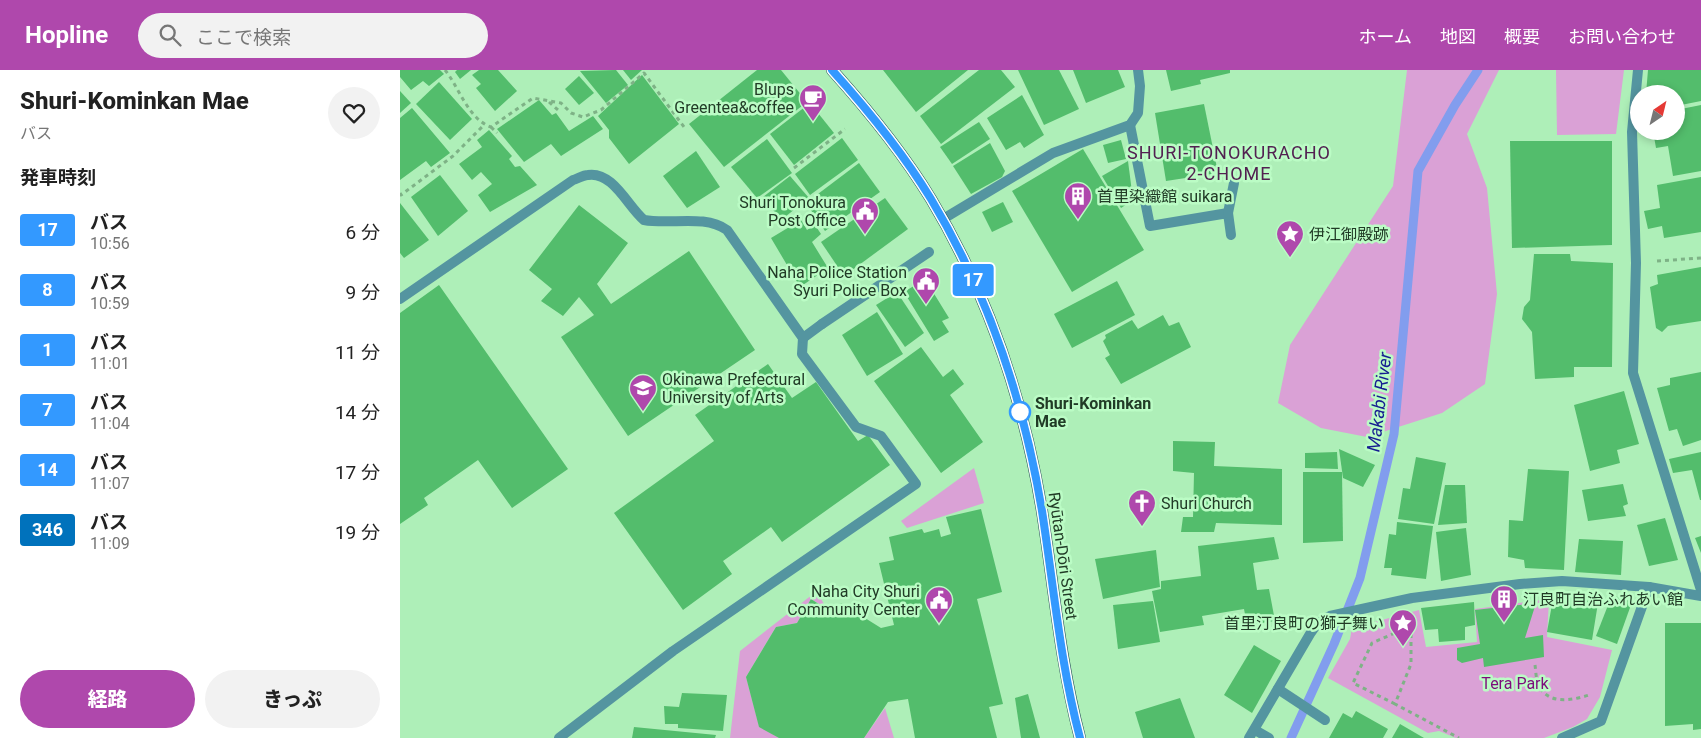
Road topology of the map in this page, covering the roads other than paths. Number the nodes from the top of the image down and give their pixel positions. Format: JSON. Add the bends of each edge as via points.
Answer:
{"nodes":[{"id":1,"x":832,"y":70,"type":"edge"},
{"id":2,"x":1138,"y":70,"type":"edge"},
{"id":3,"x":1638,"y":70,"type":"edge"},
{"id":4,"x":1130,"y":125,"type":"junction"},
{"id":5,"x":1234,"y":183,"type":"dead end"},
{"id":6,"x":1228,"y":213,"type":"junction"},
{"id":7,"x":943,"y":219,"type":"junction"},
{"id":8,"x":1230,"y":235,"type":"dead end"},
{"id":9,"x":929,"y":252,"type":"dead end"},
{"id":10,"x":400,"y":299,"type":"edge"},
{"id":11,"x":803,"y":338,"type":"junction"},
{"id":12,"x":1649,"y":587,"type":"junction"},
{"id":13,"x":1701,"y":590,"type":"edge"},
{"id":14,"x":1701,"y":596,"type":"edge"},
{"id":15,"x":1278,"y":690,"type":"junction"},
{"id":16,"x":1325,"y":720,"type":"dead end"},
{"id":17,"x":1252,"y":734,"type":"edge"},
{"id":18,"x":559,"y":738,"type":"edge"},
{"id":19,"x":1080,"y":738,"type":"edge"},
{"id":20,"x":1269,"y":738,"type":"edge"},
{"id":21,"x":1562,"y":738,"type":"edge"}],
"edges":[{"from":1,"to":7,"type":"main road","name":"Ryūtan-Dōri Street","via":[[890,141]]},
{"from":2,"to":4,"type":"street","via":[[1138,113]]},
{"from":3,"to":13,"type":"street","via":[[1632,132],[1636,263],[1633,373]]},
{"from":4,"to":6,"type":"street","via":[[1150,226]]},
{"from":4,"to":7,"type":"street","via":[[1053,153]]},
{"from":5,"to":6,"type":"street"},
{"from":6,"to":8,"type":"street"},
{"from":7,"to":19,"type":"main road","name":"Ryūtan-Dōri Street","via":[[974,282],[1012,381],[1039,495],[1064,674]]},
{"from":9,"to":11,"type":"street"},
{"from":10,"to":11,"type":"street","via":[[573,180],[589,174],[604,178],[617,188],[644,220],[708,221],[727,230]]},
{"from":11,"to":18,"type":"street","via":[[802,354],[856,427],[881,436],[916,484],[672,651]]},
{"from":12,"to":14,"type":"street"},
{"from":12,"to":15,"type":"street","via":[[1554,582],[1520,584],[1412,598],[1330,616],[1317,624]]},
{"from":12,"to":21,"type":"street","via":[[1600,721]]},
{"from":15,"to":16,"type":"street"},
{"from":15,"to":17,"type":"street"},
{"from":17,"to":20,"type":"street"}]}
